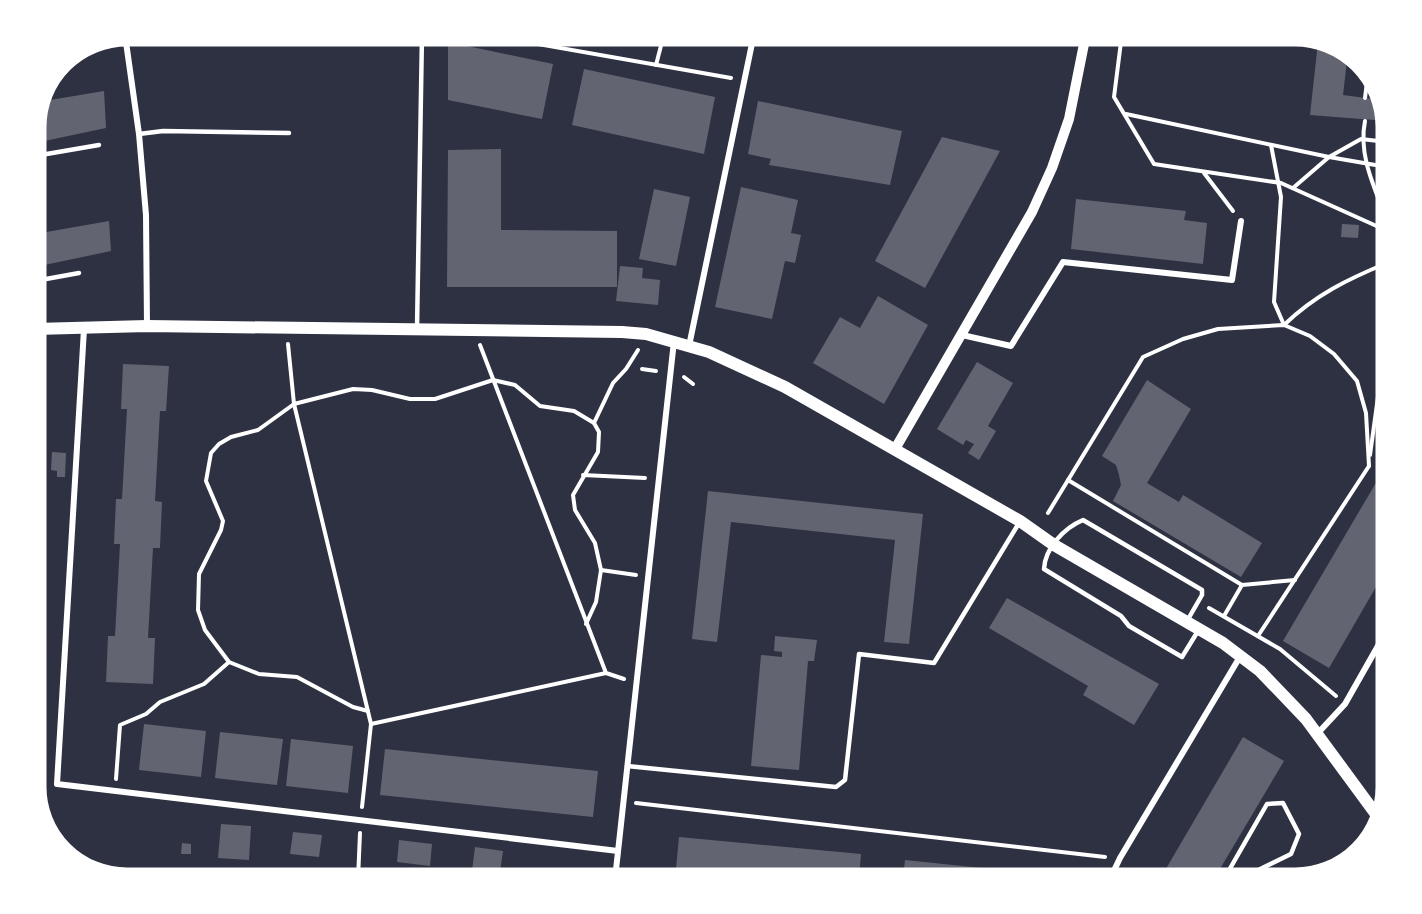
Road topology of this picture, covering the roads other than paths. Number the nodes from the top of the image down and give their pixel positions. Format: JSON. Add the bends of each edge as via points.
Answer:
{"nodes":[{"id":1,"x":126,"y":45,"type":"edge"},
{"id":2,"x":422,"y":45,"type":"edge"},
{"id":3,"x":751,"y":45,"type":"edge"},
{"id":4,"x":1084,"y":45,"type":"edge"},
{"id":5,"x":290,"y":132,"type":"dead end"},
{"id":6,"x":139,"y":134,"type":"junction"},
{"id":7,"x":99,"y":146,"type":"dead end"},
{"id":8,"x":45,"y":154,"type":"edge"},
{"id":9,"x":1241,"y":221,"type":"road end"},
{"id":10,"x":79,"y":273,"type":"dead end"},
{"id":11,"x":45,"y":279,"type":"edge"},
{"id":12,"x":147,"y":326,"type":"junction"},
{"id":13,"x":45,"y":329,"type":"edge"},
{"id":14,"x":84,"y":329,"type":"junction"},
{"id":15,"x":417,"y":329,"type":"junction"},
{"id":16,"x":962,"y":335,"type":"junction"},
{"id":17,"x":674,"y":341,"type":"junction"},
{"id":18,"x":689,"y":346,"type":"junction"},
{"id":19,"x":895,"y":448,"type":"junction"},
{"id":20,"x":1020,"y":521,"type":"junction"},
{"id":21,"x":1054,"y":545,"type":"junction"},
{"id":22,"x":1187,"y":621,"type":"junction"},
{"id":23,"x":1199,"y":629,"type":"junction"},
{"id":24,"x":1377,"y":649,"type":"edge"},
{"id":25,"x":1241,"y":655,"type":"junction"},
{"id":26,"x":1318,"y":733,"type":"junction"},
{"id":27,"x":627,"y":766,"type":"junction"},
{"id":28,"x":1373,"y":810,"type":"edge"},
{"id":29,"x":618,"y":851,"type":"junction"},
{"id":30,"x":616,"y":869,"type":"edge"},
{"id":31,"x":1115,"y":869,"type":"edge"},
{"id":32,"x":1230,"y":869,"type":"edge"},
{"id":33,"x":1260,"y":869,"type":"edge"}],
"edges":[{"from":1,"to":6,"type":"street"},
{"from":2,"to":15,"type":"lane"},
{"from":3,"to":18,"type":"street"},
{"from":4,"to":16,"type":"street","via":[[1069,119],[1052,168],[1015,243]]},
{"from":5,"to":6,"type":"lane"},
{"from":6,"to":12,"type":"street","via":[[146,215]]},
{"from":7,"to":8,"type":"lane"},
{"from":9,"to":16,"type":"street","via":[[1232,280],[1064,262],[1011,346]]},
{"from":10,"to":11,"type":"lane"},
{"from":12,"to":14,"type":"main road"},
{"from":12,"to":15,"type":"main road"},
{"from":13,"to":14,"type":"main road"},
{"from":14,"to":29,"type":"street","via":[[57,784]]},
{"from":15,"to":17,"type":"main road","via":[[646,334]]},
{"from":16,"to":19,"type":"street"},
{"from":17,"to":18,"type":"main road"},
{"from":17,"to":27,"type":"street"},
{"from":18,"to":19,"type":"main road","via":[[776,383]]},
{"from":19,"to":20,"type":"main road"},
{"from":20,"to":21,"type":"main road"},
{"from":20,"to":27,"type":"lane","via":[[934,663],[859,654],[845,780],[836,787]]},
{"from":21,"to":22,"type":"main road"},
{"from":21,"to":22,"type":"lane","via":[[1069,526],[1083,520],[1202,590]]},
{"from":21,"to":23,"type":"lane","via":[[1044,561],[1044,569],[1182,657]]},
{"from":22,"to":23,"type":"main road"},
{"from":23,"to":25,"type":"main road"},
{"from":24,"to":26,"type":"street","via":[[1345,704]]},
{"from":25,"to":26,"type":"main road"},
{"from":25,"to":31,"type":"street"},
{"from":26,"to":28,"type":"main road"},
{"from":27,"to":29,"type":"street"},
{"from":29,"to":30,"type":"street"},
{"from":32,"to":33,"type":"lane","via":[[1267,804],[1283,803],[1299,834],[1291,854]]}]}
